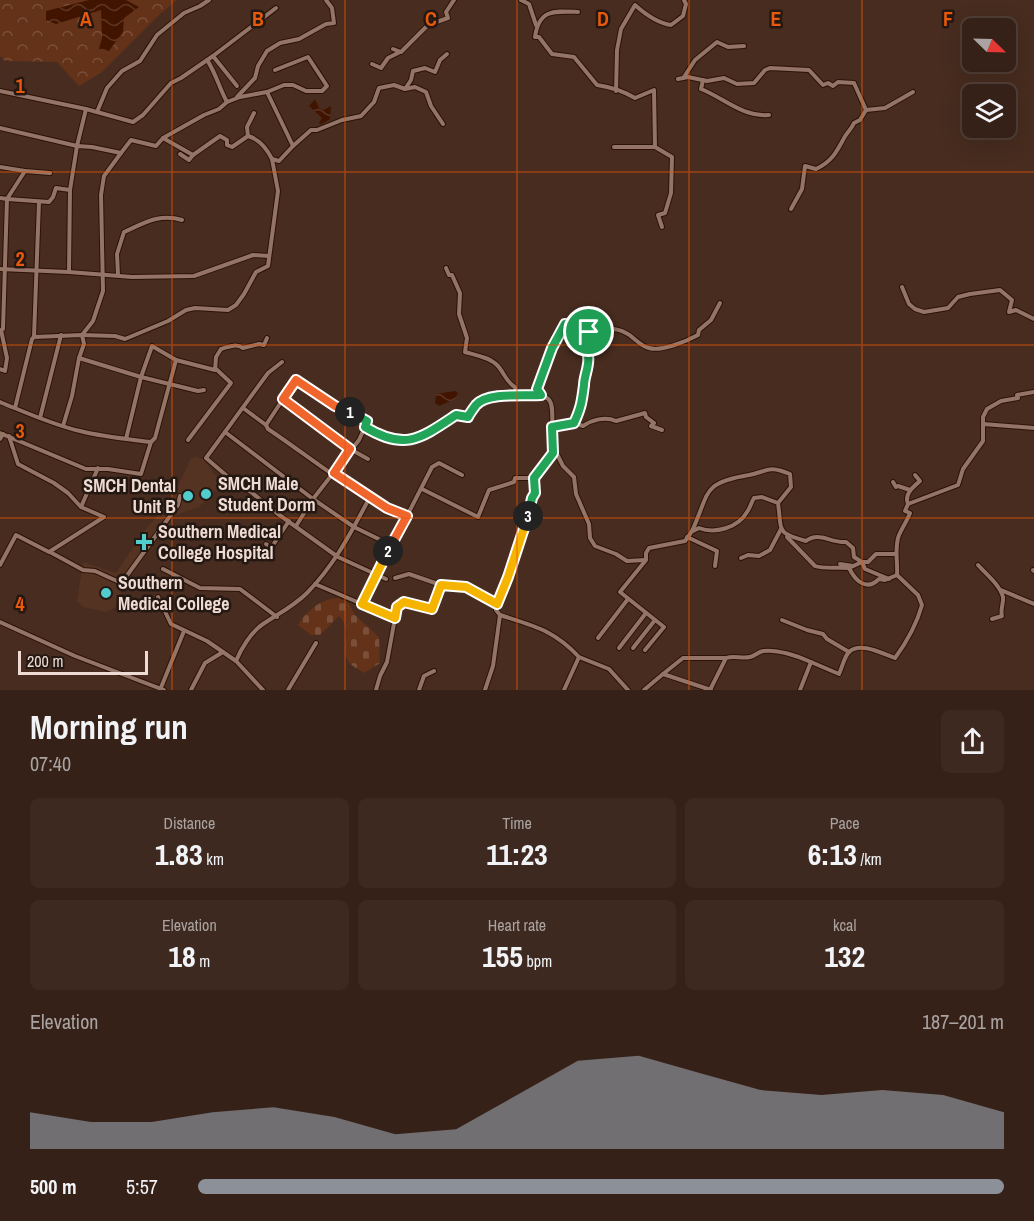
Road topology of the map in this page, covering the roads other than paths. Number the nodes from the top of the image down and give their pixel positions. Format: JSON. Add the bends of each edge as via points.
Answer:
{"nodes":[{"id":1,"x":209,"y":0,"type":"edge"},
{"id":2,"x":326,"y":0,"type":"edge"},
{"id":3,"x":454,"y":0,"type":"edge"},
{"id":4,"x":521,"y":0,"type":"edge"},
{"id":5,"x":684,"y":0,"type":"edge"},
{"id":6,"x":276,"y":8,"type":"dead end"},
{"id":7,"x":578,"y":12,"type":"dead end"},
{"id":8,"x":537,"y":25,"type":"junction"},
{"id":9,"x":744,"y":46,"type":"dead end"},
{"id":10,"x":393,"y":49,"type":"dead end"},
{"id":11,"x":401,"y":52,"type":"junction"},
{"id":12,"x":447,"y":54,"type":"dead end"},
{"id":13,"x":213,"y":56,"type":"junction"},
{"id":14,"x":207,"y":60,"type":"junction"},
{"id":15,"x":372,"y":64,"type":"dead end"},
{"id":16,"x":276,"y":70,"type":"dead end"},
{"id":17,"x":684,"y":78,"type":"junction"},
{"id":18,"x":678,"y":79,"type":"dead end"},
{"id":19,"x":703,"y":80,"type":"junction"},
{"id":20,"x":237,"y":86,"type":"dead end"},
{"id":21,"x":405,"y":89,"type":"junction"},
{"id":22,"x":0,"y":91,"type":"edge"},
{"id":23,"x":616,"y":91,"type":"junction"},
{"id":24,"x":267,"y":92,"type":"junction"},
{"id":25,"x":913,"y":92,"type":"dead end"},
{"id":26,"x":236,"y":99,"type":"junction"},
{"id":27,"x":227,"y":102,"type":"junction"},
{"id":28,"x":86,"y":109,"type":"junction"},
{"id":29,"x":866,"y":110,"type":"junction"},
{"id":30,"x":97,"y":112,"type":"junction"},
{"id":31,"x":254,"y":113,"type":"dead end"},
{"id":32,"x":769,"y":115,"type":"dead end"},
{"id":33,"x":443,"y":124,"type":"dead end"},
{"id":34,"x":0,"y":128,"type":"edge"},
{"id":35,"x":248,"y":136,"type":"junction"},
{"id":36,"x":163,"y":138,"type":"junction"},
{"id":37,"x":77,"y":146,"type":"junction"},
{"id":38,"x":293,"y":146,"type":"junction"},
{"id":39,"x":614,"y":147,"type":"dead end"},
{"id":40,"x":655,"y":147,"type":"junction"},
{"id":41,"x":121,"y":153,"type":"junction"},
{"id":42,"x":180,"y":154,"type":"dead end"},
{"id":43,"x":193,"y":155,"type":"junction"},
{"id":44,"x":272,"y":159,"type":"junction"},
{"id":45,"x":0,"y":166,"type":"edge"},
{"id":46,"x":25,"y":171,"type":"junction"},
{"id":47,"x":50,"y":173,"type":"dead end"},
{"id":48,"x":70,"y":190,"type":"junction"},
{"id":49,"x":0,"y":198,"type":"edge"},
{"id":50,"x":7,"y":199,"type":"junction"},
{"id":51,"x":39,"y":202,"type":"junction"},
{"id":52,"x":791,"y":209,"type":"dead end"},
{"id":53,"x":182,"y":220,"type":"dead end"},
{"id":54,"x":663,"y":227,"type":"dead end"},
{"id":55,"x":269,"y":256,"type":"junction"},
{"id":56,"x":446,"y":268,"type":"dead end"},
{"id":57,"x":2,"y":269,"type":"edge"},
{"id":58,"x":37,"y":272,"type":"junction"},
{"id":59,"x":69,"y":272,"type":"junction"},
{"id":60,"x":101,"y":274,"type":"junction"},
{"id":61,"x":118,"y":275,"type":"junction"},
{"id":62,"x":902,"y":287,"type":"dead end"},
{"id":63,"x":720,"y":303,"type":"dead end"},
{"id":64,"x":1034,"y":319,"type":"edge"},
{"id":65,"x":589,"y":332,"type":"junction"},
{"id":66,"x":61,"y":335,"type":"junction"},
{"id":67,"x":82,"y":335,"type":"junction"},
{"id":68,"x":34,"y":337,"type":"junction"},
{"id":69,"x":267,"y":338,"type":"dead end"},
{"id":70,"x":79,"y":358,"type":"junction"},
{"id":71,"x":176,"y":360,"type":"junction"},
{"id":72,"x":282,"y":362,"type":"dead end"},
{"id":73,"x":215,"y":368,"type":"junction"},
{"id":74,"x":0,"y":369,"type":"edge"},
{"id":75,"x":141,"y":377,"type":"junction"},
{"id":76,"x":170,"y":384,"type":"junction"},
{"id":77,"x":204,"y":390,"type":"dead end"},
{"id":78,"x":1034,"y":392,"type":"edge"},
{"id":79,"x":541,"y":395,"type":"junction"},
{"id":80,"x":517,"y":397,"type":"junction"},
{"id":81,"x":283,"y":399,"type":"junction"},
{"id":82,"x":0,"y":402,"type":"edge"},
{"id":83,"x":15,"y":408,"type":"junction"},
{"id":84,"x":243,"y":408,"type":"junction"},
{"id":85,"x":40,"y":418,"type":"junction"},
{"id":86,"x":574,"y":423,"type":"junction"},
{"id":87,"x":983,"y":424,"type":"junction"},
{"id":88,"x":266,"y":425,"type":"junction"},
{"id":89,"x":63,"y":426,"type":"junction"},
{"id":90,"x":365,"y":427,"type":"junction"},
{"id":91,"x":552,"y":427,"type":"junction"},
{"id":92,"x":1034,"y":428,"type":"edge"},
{"id":93,"x":662,"y":430,"type":"dead end"},
{"id":94,"x":225,"y":432,"type":"junction"},
{"id":95,"x":1,"y":433,"type":"edge"},
{"id":96,"x":9,"y":436,"type":"junction"},
{"id":97,"x":0,"y":439,"type":"edge"},
{"id":98,"x":126,"y":439,"type":"junction"},
{"id":99,"x":188,"y":440,"type":"dead end"},
{"id":100,"x":151,"y":442,"type":"junction"},
{"id":101,"x":350,"y":449,"type":"junction"},
{"id":102,"x":553,"y":453,"type":"junction"},
{"id":103,"x":368,"y":459,"type":"dead end"},
{"id":104,"x":98,"y":468,"type":"junction"},
{"id":105,"x":334,"y":473,"type":"junction"},
{"id":106,"x":462,"y":475,"type":"dead end"},
{"id":107,"x":915,"y":475,"type":"dead end"},
{"id":108,"x":534,"y":478,"type":"junction"},
{"id":109,"x":893,"y":482,"type":"dead end"},
{"id":110,"x":422,"y":489,"type":"junction"},
{"id":111,"x":910,"y":490,"type":"junction"},
{"id":112,"x":180,"y":496,"type":"dead end"},
{"id":113,"x":370,"y":497,"type":"junction"},
{"id":114,"x":313,"y":499,"type":"junction"},
{"id":115,"x":778,"y":503,"type":"junction"},
{"id":116,"x":908,"y":504,"type":"junction"},
{"id":117,"x":81,"y":507,"type":"junction"},
{"id":118,"x":407,"y":516,"type":"junction"},
{"id":119,"x":288,"y":521,"type":"junction"},
{"id":120,"x":296,"y":526,"type":"junction"},
{"id":121,"x":354,"y":527,"type":"junction"},
{"id":122,"x":781,"y":529,"type":"junction"},
{"id":123,"x":691,"y":532,"type":"junction"},
{"id":124,"x":786,"y":536,"type":"junction"},
{"id":125,"x":687,"y":537,"type":"junction"},
{"id":126,"x":266,"y":544,"type":"dead end"},
{"id":127,"x":392,"y":545,"type":"junction"},
{"id":128,"x":49,"y":552,"type":"junction"},
{"id":129,"x":896,"y":554,"type":"junction"},
{"id":130,"x":338,"y":557,"type":"junction"},
{"id":131,"x":741,"y":558,"type":"dead end"},
{"id":132,"x":646,"y":560,"type":"junction"},
{"id":133,"x":862,"y":562,"type":"junction"},
{"id":134,"x":840,"y":564,"type":"dead end"},
{"id":135,"x":0,"y":565,"type":"edge"},
{"id":136,"x":978,"y":565,"type":"dead end"},
{"id":137,"x":715,"y":566,"type":"dead end"},
{"id":138,"x":852,"y":567,"type":"junction"},
{"id":139,"x":164,"y":569,"type":"dead end"},
{"id":140,"x":865,"y":569,"type":"junction"},
{"id":141,"x":376,"y":574,"type":"junction"},
{"id":142,"x":897,"y":575,"type":"junction"},
{"id":143,"x":395,"y":578,"type":"dead end"},
{"id":144,"x":386,"y":579,"type":"dead end"},
{"id":145,"x":889,"y":579,"type":"junction"},
{"id":146,"x":315,"y":584,"type":"junction"},
{"id":147,"x":441,"y":585,"type":"junction"},
{"id":148,"x":1000,"y":590,"type":"junction"},
{"id":149,"x":158,"y":597,"type":"dead end"},
{"id":150,"x":628,"y":599,"type":"junction"},
{"id":151,"x":362,"y":604,"type":"junction"},
{"id":152,"x":497,"y":604,"type":"junction"},
{"id":153,"x":1034,"y":604,"type":"edge"},
{"id":154,"x":646,"y":613,"type":"junction"},
{"id":155,"x":501,"y":615,"type":"junction"},
{"id":156,"x":277,"y":617,"type":"junction"},
{"id":157,"x":395,"y":618,"type":"junction"},
{"id":158,"x":992,"y":619,"type":"dead end"},
{"id":159,"x":655,"y":620,"type":"junction"},
{"id":160,"x":782,"y":620,"type":"dead end"},
{"id":161,"x":0,"y":622,"type":"edge"},
{"id":162,"x":184,"y":631,"type":"junction"},
{"id":163,"x":598,"y":638,"type":"dead end"},
{"id":164,"x":316,"y":643,"type":"dead end"},
{"id":165,"x":619,"y":648,"type":"dead end"},
{"id":166,"x":633,"y":648,"type":"dead end"},
{"id":167,"x":645,"y":650,"type":"dead end"},
{"id":168,"x":223,"y":652,"type":"junction"},
{"id":169,"x":849,"y":652,"type":"junction"},
{"id":170,"x":579,"y":657,"type":"junction"},
{"id":171,"x":726,"y":658,"type":"junction"},
{"id":172,"x":236,"y":661,"type":"junction"},
{"id":173,"x":811,"y":662,"type":"junction"},
{"id":174,"x":434,"y":671,"type":"dead end"},
{"id":175,"x":663,"y":674,"type":"junction"},
{"id":176,"x":161,"y":690,"type":"edge"},
{"id":177,"x":191,"y":690,"type":"edge"},
{"id":178,"x":262,"y":690,"type":"edge"},
{"id":179,"x":288,"y":690,"type":"edge"},
{"id":180,"x":376,"y":690,"type":"edge"},
{"id":181,"x":419,"y":690,"type":"edge"},
{"id":182,"x":485,"y":690,"type":"edge"},
{"id":183,"x":564,"y":690,"type":"edge"},
{"id":184,"x":628,"y":690,"type":"edge"},
{"id":185,"x":644,"y":690,"type":"edge"},
{"id":186,"x":710,"y":690,"type":"edge"},
{"id":187,"x":800,"y":690,"type":"edge"}],
"edges":[{"from":1,"to":30,"type":"street","via":[[184,13],[157,35],[140,61],[122,71],[107,88]]},
{"from":2,"to":26,"type":"street","via":[[332,8],[334,23],[267,51],[255,78]]},
{"from":3,"to":11,"type":"street","via":[[446,12],[448,18],[428,25]]},
{"from":4,"to":8,"type":"street","via":[[529,4]]},
{"from":5,"to":23,"type":"street","via":[[683,16],[671,25],[663,24],[635,5],[621,29]]},
{"from":6,"to":13,"type":"street"},
{"from":7,"to":8,"type":"street","via":[[544,15]]},
{"from":8,"to":23,"type":"street","via":[[535,38],[552,54],[574,57],[597,85]]},
{"from":9,"to":17,"type":"street","via":[[728,47],[717,42],[695,60]]},
{"from":10,"to":11,"type":"street"},
{"from":11,"to":15,"type":"street","via":[[387,58],[381,68]]},
{"from":12,"to":21,"type":"street","via":[[435,72],[425,68],[413,71]]},
{"from":13,"to":14,"type":"street"},
{"from":13,"to":20,"type":"street"},
{"from":14,"to":27,"type":"street"},
{"from":14,"to":30,"type":"street","via":[[171,83],[132,123]]},
{"from":16,"to":24,"type":"street","via":[[308,57],[327,86],[322,91],[306,91],[284,85]]},
{"from":17,"to":18,"type":"street"},
{"from":17,"to":19,"type":"street"},
{"from":19,"to":29,"type":"street","via":[[724,78],[737,84],[754,83],[770,68],[809,70],[823,85],[854,83]]},
{"from":19,"to":32,"type":"street","via":[[701,89],[737,109],[757,116]]},
{"from":21,"to":33,"type":"street","via":[[415,87],[426,92]]},
{"from":21,"to":38,"type":"street","via":[[379,88],[374,102],[361,116],[311,130]]},
{"from":22,"to":28,"type":"street"},
{"from":23,"to":40,"type":"street","via":[[635,98],[654,90]]},
{"from":24,"to":26,"type":"street"},
{"from":24,"to":38,"type":"street"},
{"from":25,"to":29,"type":"street","via":[[885,108]]},
{"from":26,"to":27,"type":"street"},
{"from":27,"to":36,"type":"street"},
{"from":28,"to":30,"type":"street"},
{"from":28,"to":37,"type":"street"},
{"from":29,"to":52,"type":"street","via":[[843,138],[835,156],[816,169],[805,166],[802,189]]},
{"from":31,"to":35,"type":"street","via":[[247,127]]},
{"from":34,"to":37,"type":"street"},
{"from":35,"to":43,"type":"street","via":[[232,147],[220,136]]},
{"from":35,"to":44,"type":"street","via":[[255,138]]},
{"from":36,"to":41,"type":"street","via":[[156,146],[130,140]]},
{"from":36,"to":43,"type":"street"},
{"from":37,"to":41,"type":"street"},
{"from":37,"to":48,"type":"street"},
{"from":38,"to":44,"type":"street","via":[[279,161]]},
{"from":39,"to":40,"type":"street"},
{"from":40,"to":54,"type":"street","via":[[672,157],[671,193],[664,213],[658,215]]},
{"from":41,"to":60,"type":"street","via":[[104,176]]},
{"from":42,"to":43,"type":"street","via":[[189,160]]},
{"from":44,"to":55,"type":"street","via":[[278,191]]},
{"from":45,"to":46,"type":"street"},
{"from":46,"to":47,"type":"street"},
{"from":46,"to":50,"type":"street"},
{"from":48,"to":51,"type":"street","via":[[56,188],[49,202]]},
{"from":48,"to":59,"type":"street"},
{"from":49,"to":50,"type":"street"},
{"from":50,"to":51,"type":"street"},
{"from":50,"to":57,"type":"street"},
{"from":51,"to":58,"type":"street"},
{"from":53,"to":61,"type":"street","via":[[158,217],[124,232],[117,254]]},
{"from":55,"to":61,"type":"street","via":[[246,256],[194,276]]},
{"from":55,"to":67,"type":"street","via":[[268,266],[256,272],[236,305],[228,309],[186,310],[125,339]]},
{"from":56,"to":80,"type":"street","via":[[460,292],[459,314],[467,338],[465,352],[496,364],[515,387]]},
{"from":57,"to":58,"type":"street"},
{"from":57,"to":74,"type":"street","via":[[1,330],[7,358],[5,370]]},
{"from":58,"to":59,"type":"street"},
{"from":58,"to":68,"type":"street"},
{"from":59,"to":60,"type":"street"},
{"from":60,"to":61,"type":"street"},
{"from":60,"to":67,"type":"street","via":[[103,291],[93,321]]},
{"from":62,"to":64,"type":"street","via":[[909,304],[924,312],[948,308],[957,297],[1000,291],[1012,300],[1009,312],[1016,310]]},
{"from":63,"to":65,"type":"street","via":[[698,335],[668,347],[646,348],[625,332],[602,328]]},
{"from":65,"to":79,"type":"street","via":[[565,324],[537,389]]},
{"from":65,"to":86,"type":"street","via":[[584,398]]},
{"from":66,"to":67,"type":"street"},
{"from":66,"to":68,"type":"street"},
{"from":66,"to":85,"type":"street"},
{"from":67,"to":70,"type":"street","via":[[84,344]]},
{"from":68,"to":83,"type":"street"},
{"from":69,"to":73,"type":"street","via":[[264,345],[221,349]]},
{"from":70,"to":75,"type":"street"},
{"from":70,"to":89,"type":"street"},
{"from":71,"to":73,"type":"street"},
{"from":71,"to":75,"type":"street","via":[[152,346]]},
{"from":71,"to":76,"type":"street"},
{"from":72,"to":84,"type":"street","via":[[268,373]]},
{"from":73,"to":99,"type":"street","via":[[231,383]]},
{"from":75,"to":76,"type":"street"},
{"from":75,"to":98,"type":"street"},
{"from":76,"to":77,"type":"street"},
{"from":76,"to":100,"type":"street"},
{"from":78,"to":87,"type":"street","via":[[1017,395],[1018,398],[987,410]]},
{"from":79,"to":80,"type":"street"},
{"from":79,"to":91,"type":"street","via":[[554,406]]},
{"from":80,"to":90,"type":"street","via":[[507,395],[480,402],[468,417],[456,415],[406,441],[380,436]]},
{"from":81,"to":88,"type":"street"},
{"from":81,"to":90,"type":"street","via":[[296,380],[335,406],[367,421]]},
{"from":81,"to":101,"type":"street"},
{"from":82,"to":83,"type":"street"},
{"from":83,"to":85,"type":"street"},
{"from":84,"to":88,"type":"street"},
{"from":84,"to":94,"type":"street"},
{"from":85,"to":89,"type":"street"},
{"from":86,"to":91,"type":"street"},
{"from":86,"to":93,"type":"street","via":[[583,426],[591,420],[616,421],[645,412],[654,423],[651,426]]},
{"from":87,"to":92,"type":"street"},
{"from":87,"to":116,"type":"street","via":[[983,441],[963,469],[958,485]]},
{"from":88,"to":105,"type":"street"},
{"from":89,"to":98,"type":"street"},
{"from":90,"to":101,"type":"street"},
{"from":91,"to":102,"type":"street"},
{"from":94,"to":114,"type":"street"},
{"from":94,"to":119,"type":"street","via":[[206,458]]},
{"from":95,"to":96,"type":"street"},
{"from":95,"to":97,"type":"street"},
{"from":96,"to":104,"type":"street","via":[[86,469]]},
{"from":96,"to":117,"type":"street","via":[[18,464],[54,483]]},
{"from":98,"to":100,"type":"street"},
{"from":100,"to":104,"type":"street","via":[[141,474]]},
{"from":101,"to":103,"type":"street"},
{"from":101,"to":105,"type":"street"},
{"from":102,"to":108,"type":"street"},
{"from":102,"to":132,"type":"street","via":[[574,477],[576,494],[595,546],[627,561]]},
{"from":104,"to":117,"type":"street"},
{"from":105,"to":113,"type":"street"},
{"from":105,"to":114,"type":"street"},
{"from":106,"to":110,"type":"street","via":[[439,463],[432,467]]},
{"from":107,"to":111,"type":"street","via":[[920,481]]},
{"from":108,"to":110,"type":"street","via":[[515,478],[489,490],[478,517]]},
{"from":108,"to":152,"type":"street","via":[[535,493]]},
{"from":109,"to":111,"type":"street","via":[[896,487]]},
{"from":110,"to":118,"type":"street"},
{"from":111,"to":116,"type":"street"},
{"from":112,"to":128,"type":"street","via":[[178,505],[123,581],[83,570]]},
{"from":113,"to":118,"type":"street"},
{"from":113,"to":121,"type":"street"},
{"from":114,"to":120,"type":"street"},
{"from":114,"to":121,"type":"street"},
{"from":115,"to":122,"type":"street"},
{"from":115,"to":123,"type":"street","via":[[754,498],[735,524],[719,531],[699,528]]},
{"from":115,"to":123,"type":"street","via":[[791,487],[789,474],[765,469],[726,479],[706,494]]},
{"from":116,"to":129,"type":"street","via":[[905,511],[910,513],[898,536]]},
{"from":117,"to":128,"type":"street","via":[[104,517]]},
{"from":118,"to":127,"type":"street"},
{"from":119,"to":120,"type":"street"},
{"from":119,"to":126,"type":"street","via":[[271,548]]},
{"from":120,"to":130,"type":"street"},
{"from":121,"to":127,"type":"street"},
{"from":121,"to":130,"type":"street"},
{"from":122,"to":124,"type":"street"},
{"from":122,"to":131,"type":"street","via":[[770,550]]},
{"from":123,"to":125,"type":"street"},
{"from":124,"to":133,"type":"street","via":[[806,541],[820,536],[836,543],[846,542],[853,548],[854,557]]},
{"from":124,"to":138,"type":"street","via":[[815,566]]},
{"from":125,"to":132,"type":"street","via":[[685,541],[649,548]]},
{"from":125,"to":137,"type":"street","via":[[717,551]]},
{"from":127,"to":141,"type":"street"},
{"from":128,"to":135,"type":"street","via":[[16,534]]},
{"from":129,"to":133,"type":"street","via":[[876,554]]},
{"from":129,"to":142,"type":"street"},
{"from":130,"to":141,"type":"street"},
{"from":130,"to":146,"type":"street"},
{"from":132,"to":150,"type":"street","via":[[620,592]]},
{"from":133,"to":138,"type":"street"},
{"from":133,"to":140,"type":"street"},
{"from":134,"to":138,"type":"street"},
{"from":136,"to":148,"type":"street"},
{"from":138,"to":140,"type":"street"},
{"from":138,"to":145,"type":"street","via":[[855,580],[867,586],[879,579]]},
{"from":139,"to":156,"type":"street","via":[[200,588],[240,590]]},
{"from":140,"to":145,"type":"street"},
{"from":141,"to":144,"type":"street"},
{"from":141,"to":151,"type":"street"},
{"from":142,"to":145,"type":"street"},
{"from":142,"to":169,"type":"street","via":[[918,595],[922,605],[903,647],[895,658],[868,648]]},
{"from":143,"to":147,"type":"street","via":[[409,574]]},
{"from":146,"to":151,"type":"street"},
{"from":146,"to":156,"type":"street"},
{"from":147,"to":152,"type":"street","via":[[466,587]]},
{"from":147,"to":157,"type":"street","via":[[432,609],[404,602],[397,607]]},
{"from":148,"to":153,"type":"street"},
{"from":148,"to":158,"type":"street","via":[[1004,598],[1002,616]]},
{"from":149,"to":162,"type":"street","via":[[171,624]]},
{"from":150,"to":154,"type":"street"},
{"from":150,"to":163,"type":"street"},
{"from":151,"to":157,"type":"street"},
{"from":152,"to":155,"type":"street"},
{"from":154,"to":159,"type":"street"},
{"from":154,"to":165,"type":"street"},
{"from":155,"to":170,"type":"street","via":[[554,635]]},
{"from":155,"to":182,"type":"street"},
{"from":156,"to":172,"type":"street","via":[[261,625]]},
{"from":157,"to":180,"type":"street","via":[[387,662]]},
{"from":159,"to":166,"type":"street"},
{"from":159,"to":167,"type":"street","via":[[663,628]]},
{"from":160,"to":169,"type":"street","via":[[824,634]]},
{"from":161,"to":176,"type":"street"},
{"from":162,"to":168,"type":"street"},
{"from":162,"to":176,"type":"street"},
{"from":164,"to":179,"type":"street"},
{"from":168,"to":172,"type":"street"},
{"from":168,"to":177,"type":"street","via":[[206,663]]},
{"from":169,"to":173,"type":"street","via":[[839,674]]},
{"from":170,"to":183,"type":"street"},
{"from":170,"to":184,"type":"street","via":[[609,669]]},
{"from":171,"to":173,"type":"street","via":[[751,657],[768,651]]},
{"from":171,"to":175,"type":"street","via":[[683,658]]},
{"from":171,"to":186,"type":"street"},
{"from":172,"to":178,"type":"street"},
{"from":173,"to":187,"type":"street"},
{"from":174,"to":181,"type":"street","via":[[424,676]]},
{"from":175,"to":185,"type":"street"},
{"from":175,"to":186,"type":"street"}]}
